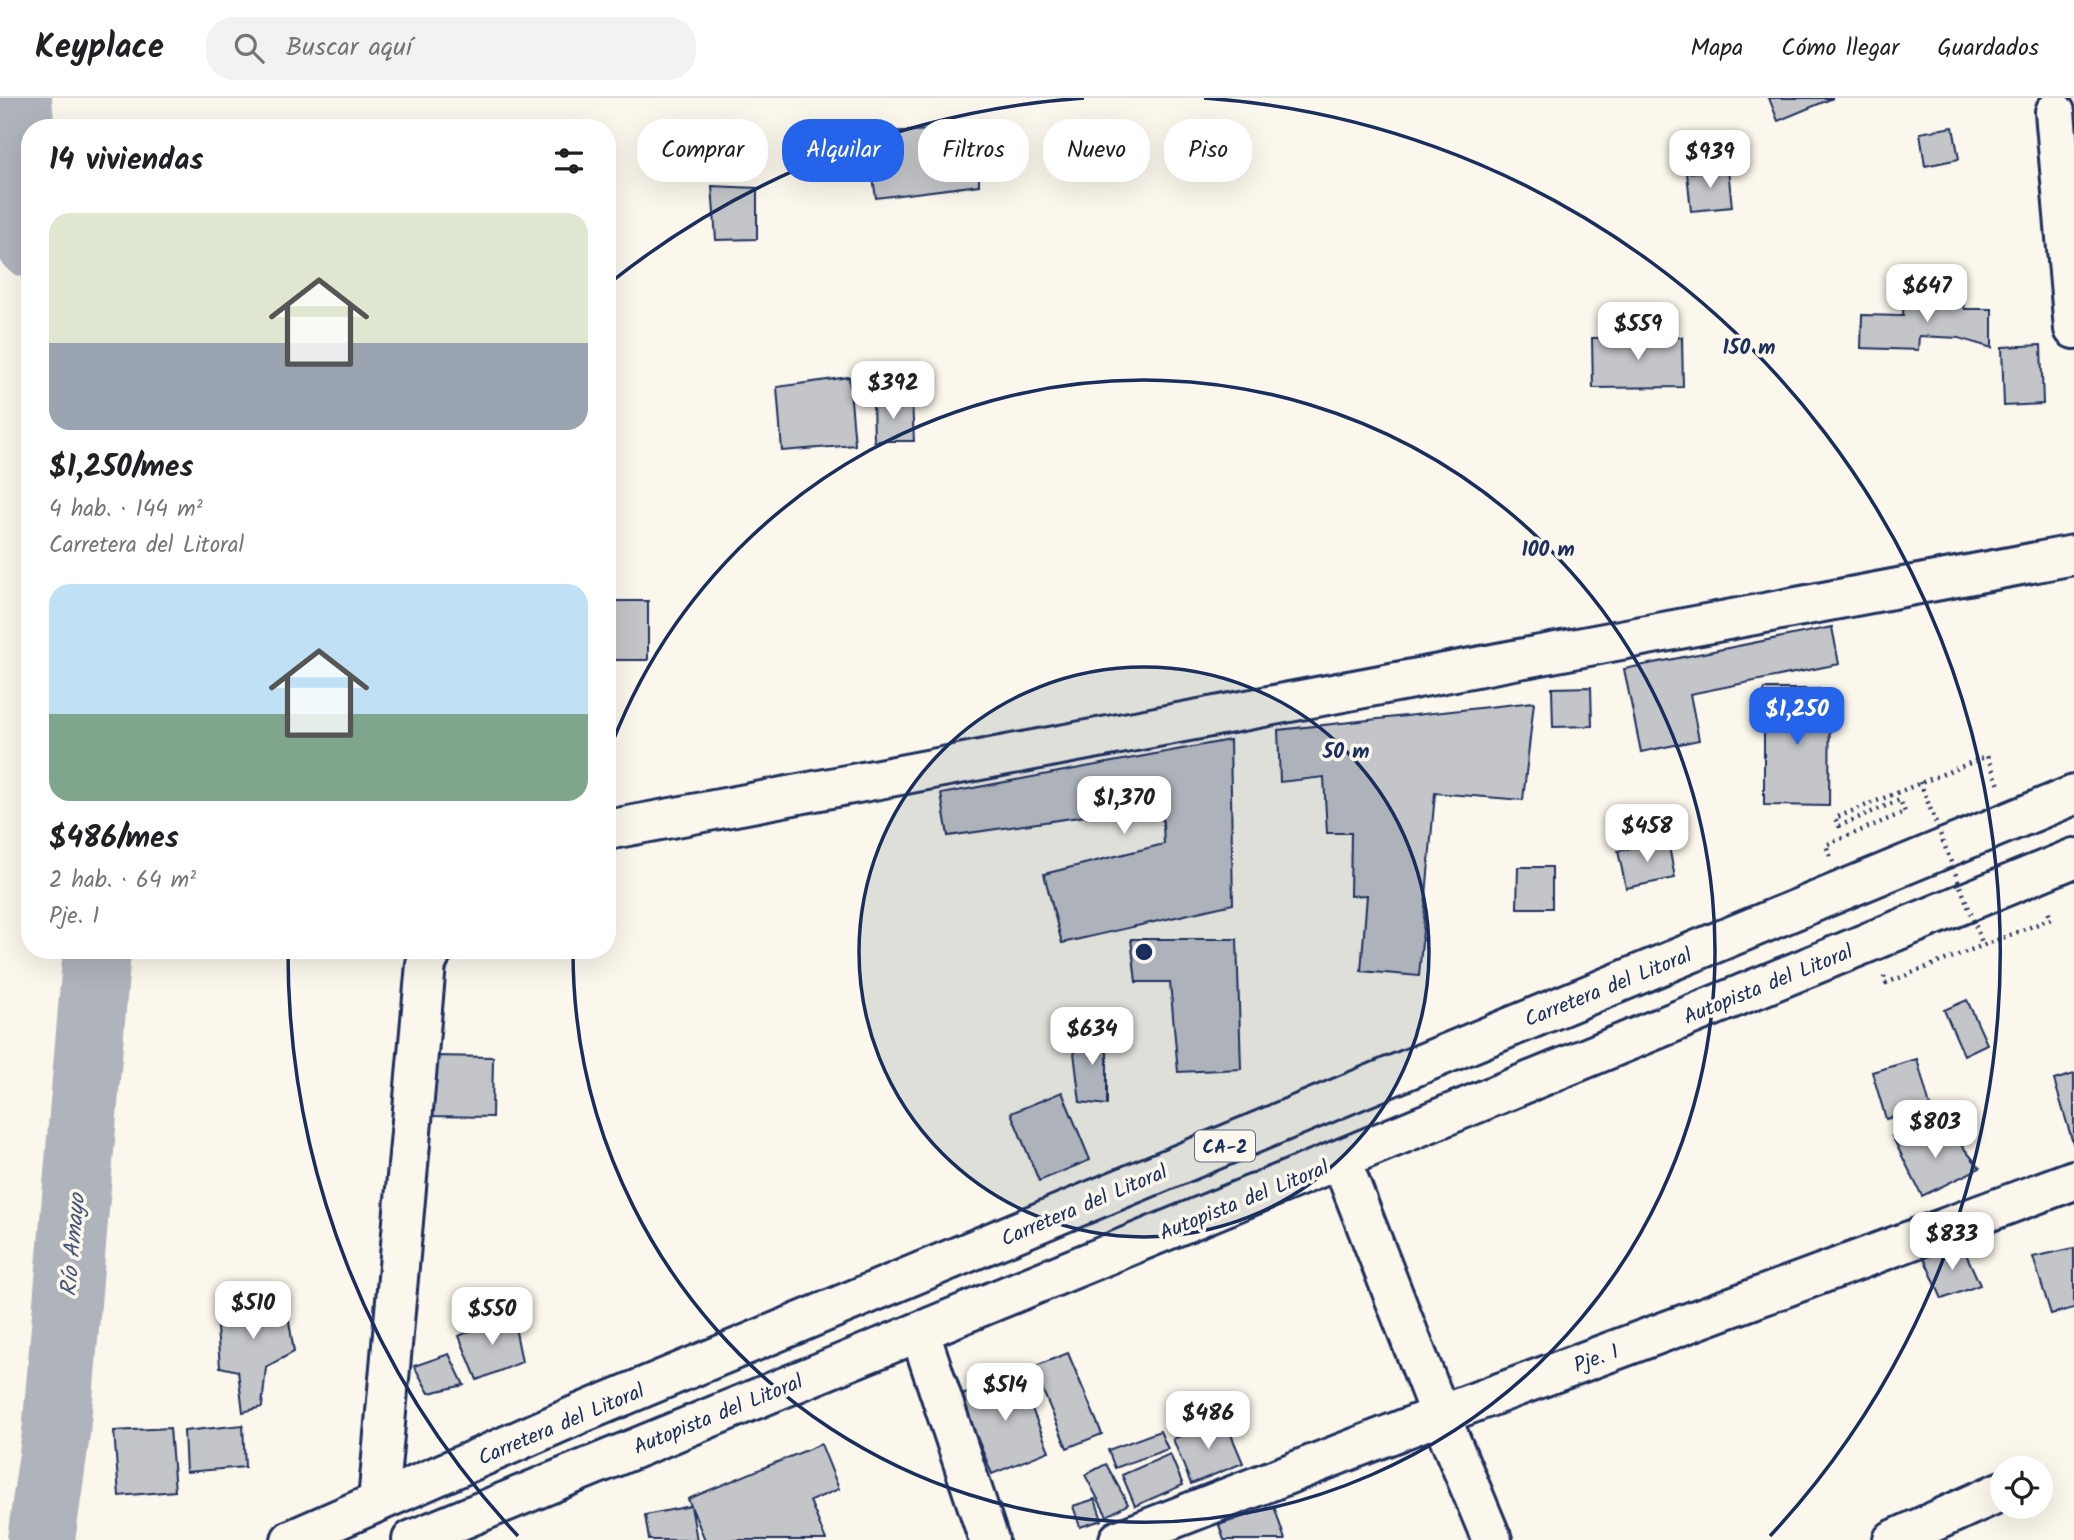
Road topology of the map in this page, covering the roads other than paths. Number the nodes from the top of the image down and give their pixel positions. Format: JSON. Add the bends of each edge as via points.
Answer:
{"nodes":[{"id":1,"x":2054,"y":112,"type":"dead end"},
{"id":2,"x":2074,"y":329,"type":"edge"},
{"id":3,"x":2074,"y":555,"type":"edge"},
{"id":4,"x":2074,"y":795,"type":"edge"},
{"id":5,"x":616,"y":828,"type":"edge"},
{"id":6,"x":2074,"y":858,"type":"edge"},
{"id":7,"x":428,"y":959,"type":"edge"},
{"id":8,"x":1341,"y":1160,"type":"junction"},
{"id":9,"x":2074,"y":1181,"type":"edge"},
{"id":10,"x":920,"y":1333,"type":"junction"},
{"id":11,"x":1440,"y":1415,"type":"junction"},
{"id":12,"x":1990,"y":1496,"type":"edge"},
{"id":13,"x":378,"y":1502,"type":"junction"},
{"id":14,"x":291,"y":1540,"type":"edge"},
{"id":15,"x":412,"y":1540,"type":"edge"},
{"id":16,"x":989,"y":1540,"type":"edge"},
{"id":17,"x":1119,"y":1540,"type":"edge"},
{"id":18,"x":1492,"y":1540,"type":"edge"},
{"id":19,"x":1893,"y":1540,"type":"edge"}],
"edges":[{"from":1,"to":2,"type":"street"},
{"from":3,"to":5,"type":"street"},
{"from":4,"to":13,"type":"street","name":"Carretera del Litoral","number":"CA-2","via":[[577,1415]]},
{"from":6,"to":8,"type":"street","name":"Autopista del Litoral"},
{"from":7,"to":13,"type":"street"},
{"from":8,"to":10,"type":"street","name":"Autopista del Litoral"},
{"from":8,"to":11,"type":"street"},
{"from":9,"to":11,"type":"street","name":"Pje. 1"},
{"from":10,"to":15,"type":"street","name":"Autopista del Litoral"},
{"from":10,"to":16,"type":"street"},
{"from":11,"to":17,"type":"street","name":"Pje. 1"},
{"from":11,"to":18,"type":"street"},
{"from":12,"to":19,"type":"street"},
{"from":13,"to":14,"type":"street","name":"Carretera del Litoral","number":"CA-2"}]}
